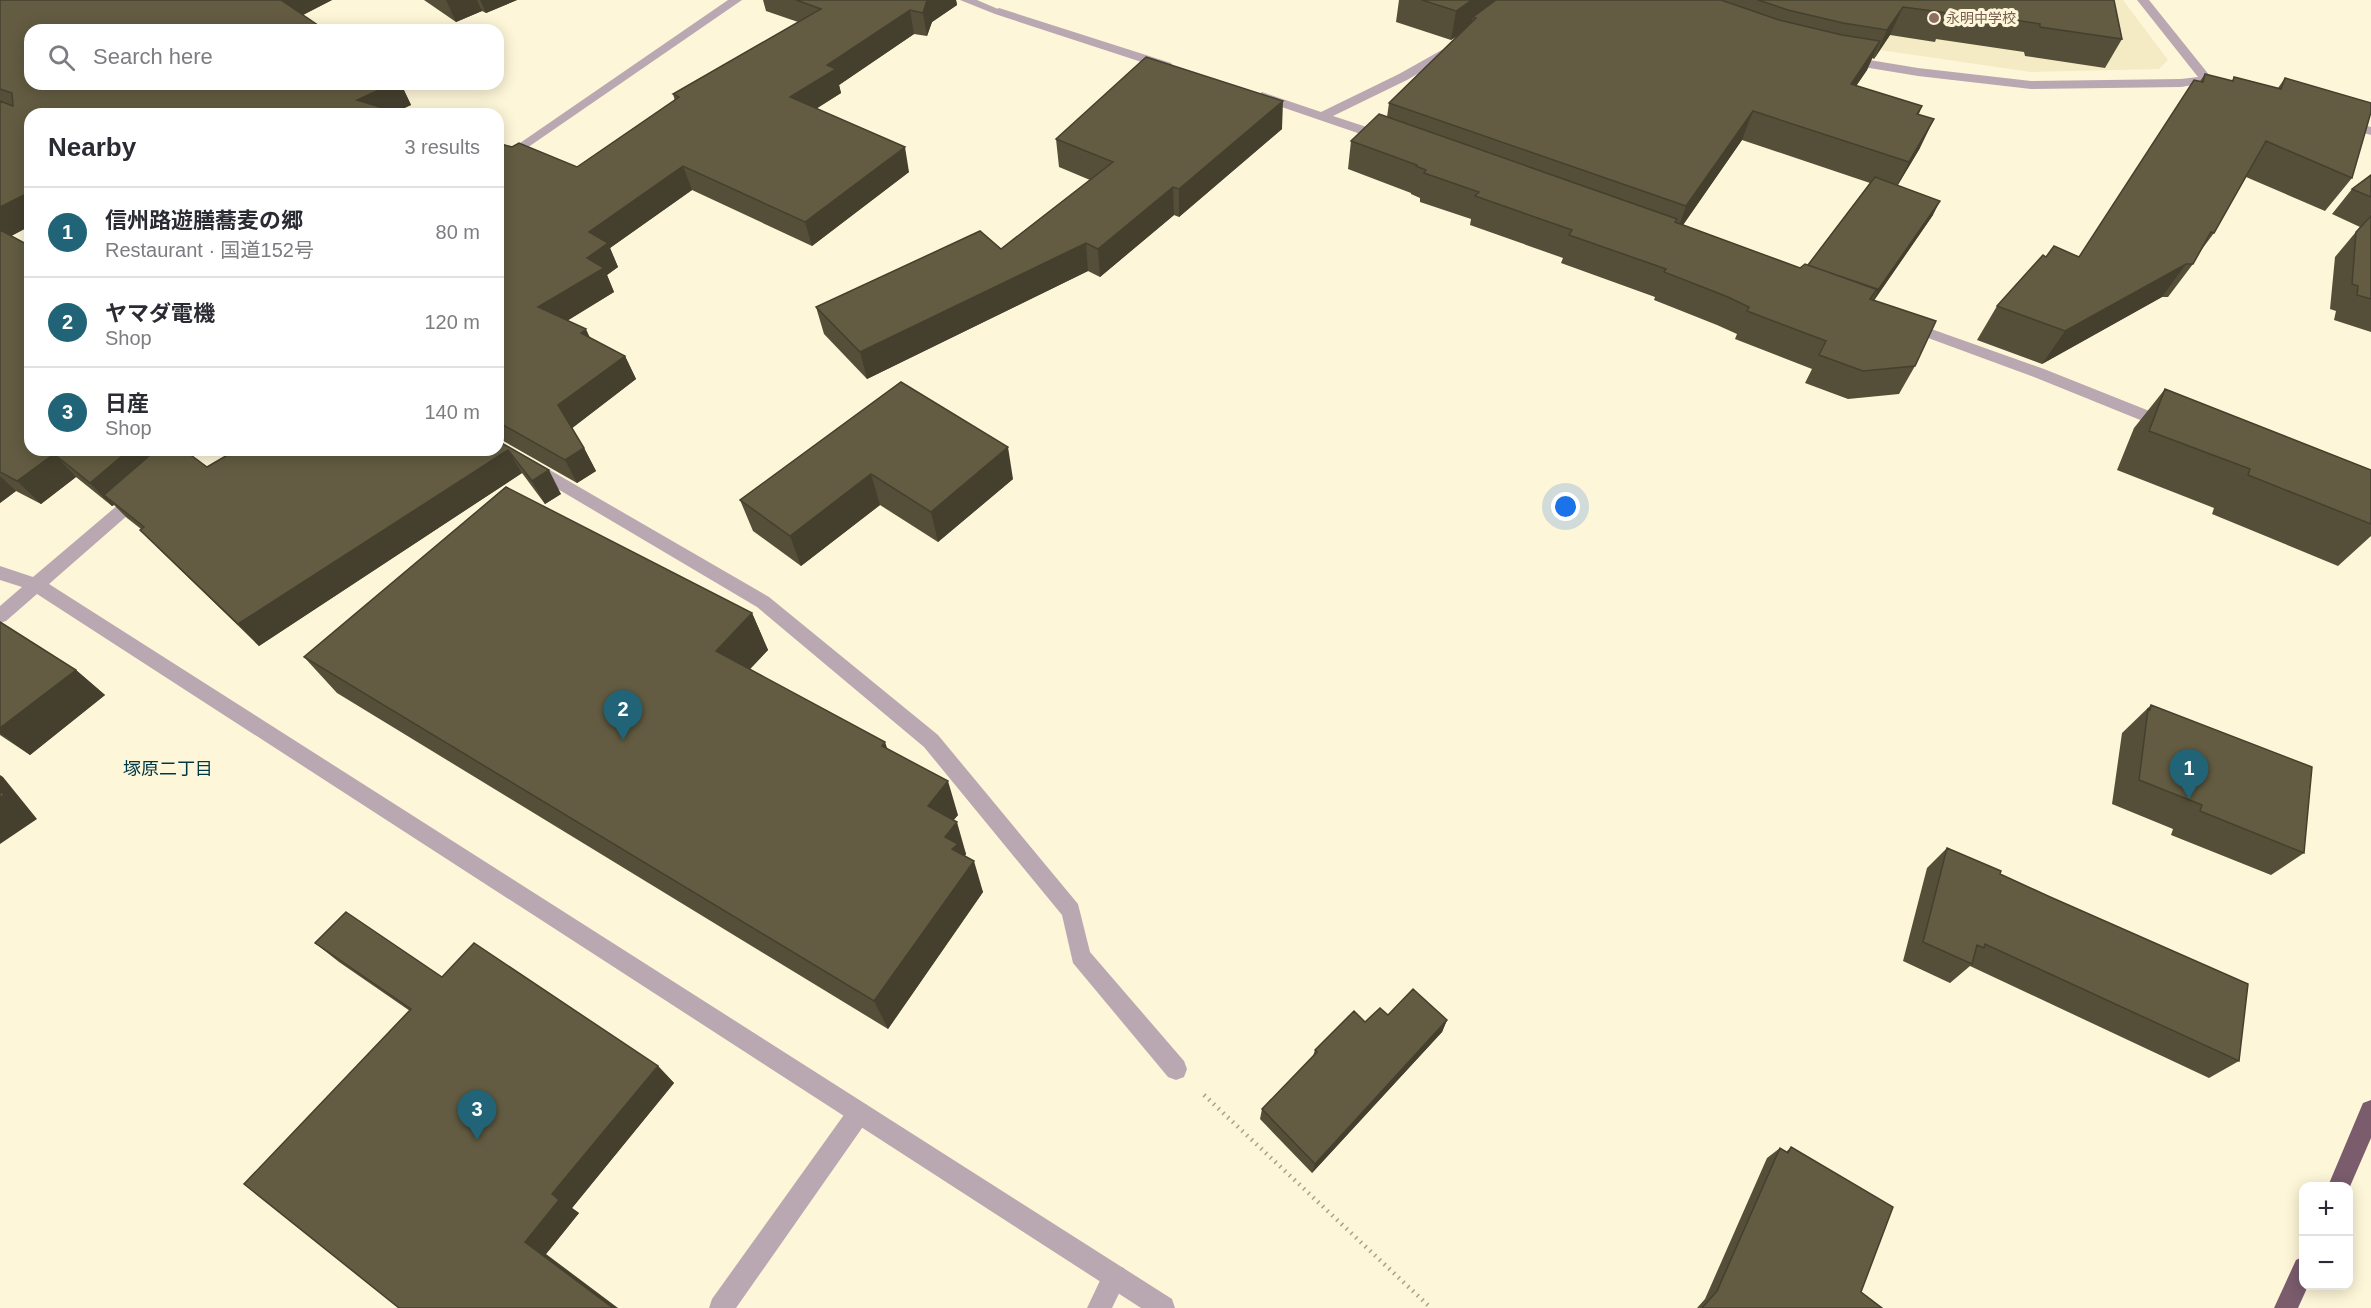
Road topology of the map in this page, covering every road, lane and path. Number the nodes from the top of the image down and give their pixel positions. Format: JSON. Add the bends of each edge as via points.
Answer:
{"nodes":[{"id":1,"x":736,"y":0,"type":"edge"},
{"id":2,"x":966,"y":0,"type":"edge"},
{"id":3,"x":2143,"y":0,"type":"edge"},
{"id":4,"x":1467,"y":38,"type":"edge"},
{"id":5,"x":1831,"y":58,"type":"edge"},
{"id":6,"x":1178,"y":70,"type":"edge"},
{"id":7,"x":2206,"y":79,"type":"junction"},
{"id":8,"x":2226,"y":88,"type":"edge"},
{"id":9,"x":1245,"y":91,"type":"edge"},
{"id":10,"x":1323,"y":116,"type":"junction"},
{"id":11,"x":2327,"y":119,"type":"edge"},
{"id":12,"x":2371,"y":131,"type":"edge"},
{"id":13,"x":1401,"y":144,"type":"edge"},
{"id":14,"x":504,"y":160,"type":"edge"},
{"id":15,"x":1894,"y":320,"type":"edge"},
{"id":16,"x":2183,"y":431,"type":"edge"},
{"id":17,"x":504,"y":450,"type":"edge"},
{"id":18,"x":146,"y":489,"type":"edge"},
{"id":19,"x":0,"y":573,"type":"edge"},
{"id":20,"x":37,"y":585,"type":"junction"},
{"id":21,"x":0,"y":616,"type":"edge"},
{"id":22,"x":1176,"y":1069,"type":"joint"},
{"id":23,"x":2371,"y":1111,"type":"edge"},
{"id":24,"x":859,"y":1113,"type":"junction"},
{"id":25,"x":2341,"y":1182,"type":"edge"},
{"id":26,"x":1115,"y":1277,"type":"junction"},
{"id":27,"x":2299,"y":1279,"type":"edge"},
{"id":28,"x":722,"y":1308,"type":"edge"},
{"id":29,"x":1099,"y":1308,"type":"edge"},
{"id":30,"x":1163,"y":1308,"type":"edge"},
{"id":31,"x":1431,"y":1308,"type":"edge"},
{"id":32,"x":2286,"y":1308,"type":"edge"}],
"edges":[{"from":1,"to":14,"type":"street"},
{"from":2,"to":6,"type":"street"},
{"from":3,"to":7,"type":"street"},
{"from":4,"to":10,"type":"street","via":[[1403,77]]},
{"from":5,"to":7,"type":"street","via":[[2031,85],[2181,83]]},
{"from":7,"to":8,"type":"street"},
{"from":9,"to":10,"type":"street"},
{"from":10,"to":13,"type":"street"},
{"from":11,"to":12,"type":"street"},
{"from":15,"to":16,"type":"street"},
{"from":17,"to":22,"type":"street","via":[[763,602],[931,741],[1071,911],[1080,956]]},
{"from":18,"to":20,"type":"street"},
{"from":19,"to":20,"type":"street"},
{"from":20,"to":21,"type":"street"},
{"from":20,"to":24,"type":"street"},
{"from":22,"to":31,"type":"path"},
{"from":23,"to":25,"type":"highway"},
{"from":24,"to":26,"type":"street"},
{"from":24,"to":28,"type":"street"},
{"from":26,"to":29,"type":"street"},
{"from":26,"to":30,"type":"street"},
{"from":27,"to":32,"type":"highway"}]}
